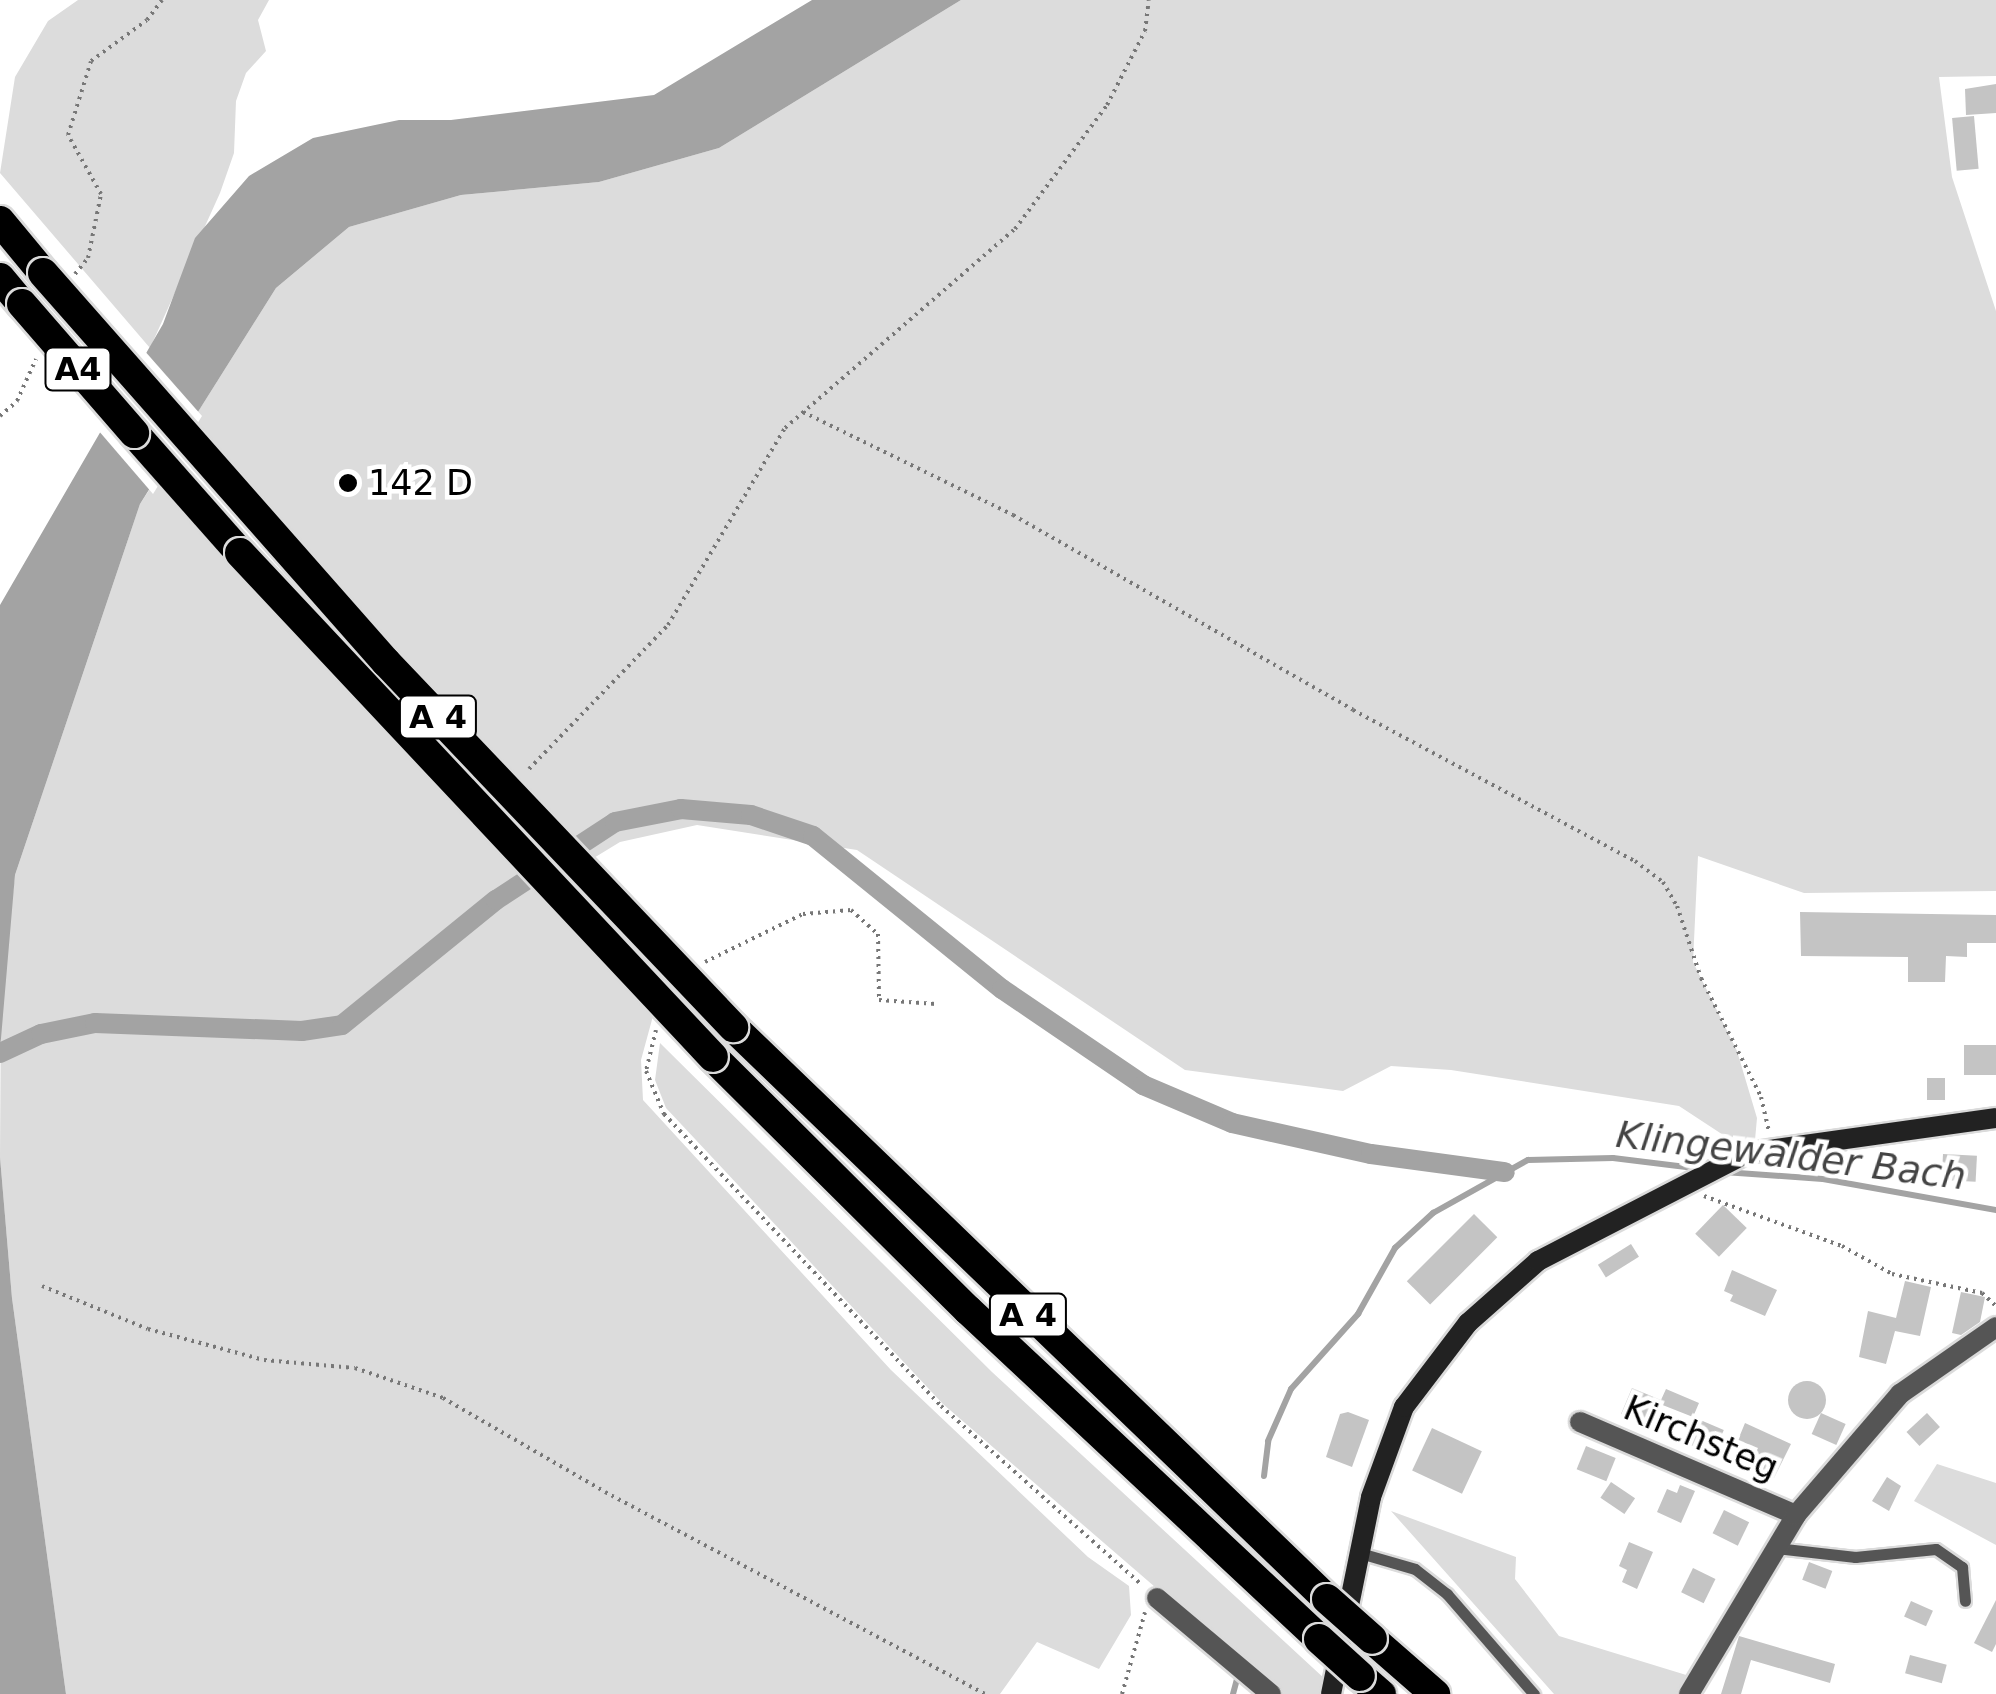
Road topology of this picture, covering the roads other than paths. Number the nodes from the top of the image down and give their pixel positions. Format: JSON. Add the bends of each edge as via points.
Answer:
{"nodes":[{"id":1,"x":0,"y":221,"type":"edge"},
{"id":2,"x":0,"y":278,"type":"edge"},
{"id":3,"x":151,"y":399,"type":"joint"},
{"id":4,"x":134,"y":434,"type":"joint"},
{"id":5,"x":1996,"y":1118,"type":"edge"},
{"id":6,"x":1996,"y":1327,"type":"edge"},
{"id":7,"x":1580,"y":1422,"type":"dead end"},
{"id":8,"x":1796,"y":1515,"type":"junction"},
{"id":9,"x":1776,"y":1548,"type":"junction"},
{"id":10,"x":1360,"y":1553,"type":"junction"},
{"id":11,"x":1157,"y":1598,"type":"road end"},
{"id":12,"x":1965,"y":1601,"type":"dead end"},
{"id":13,"x":1370,"y":1685,"type":"edge"},
{"id":14,"x":1271,"y":1694,"type":"edge"},
{"id":15,"x":1331,"y":1694,"type":"edge"},
{"id":16,"x":1436,"y":1694,"type":"edge"},
{"id":17,"x":1534,"y":1694,"type":"edge"},
{"id":18,"x":1690,"y":1694,"type":"edge"}],
"edges":[{"from":1,"to":3,"type":"highway","number":"A4","bridge":true},
{"from":2,"to":4,"type":"highway","number":"A4","bridge":true},
{"from":3,"to":16,"type":"highway","number":"A 4","bridge":true,"via":[[386,662],[734,1027],[1327,1599]]},
{"from":4,"to":13,"type":"highway","number":"A 4","bridge":true,"via":[[440,773],[714,1057],[996,1336]]},
{"from":5,"to":10,"type":"street","via":[[1772,1147],[1681,1183],[1538,1262],[1442,1353],[1404,1407]]},
{"from":6,"to":8,"type":"street","name":"Kirchsteg","via":[[1900,1394]]},
{"from":7,"to":8,"type":"street","name":"Kirchsteg"},
{"from":8,"to":9,"type":"street","name":"Kirchsteg"},
{"from":9,"to":12,"type":"lane","via":[[1855,1557],[1936,1550],[1962,1568]]},
{"from":9,"to":18,"type":"street","name":"Kirchsteg"},
{"from":10,"to":15,"type":"street"},
{"from":10,"to":17,"type":"lane","via":[[1415,1570],[1447,1594]]},
{"from":11,"to":14,"type":"street"}]}
